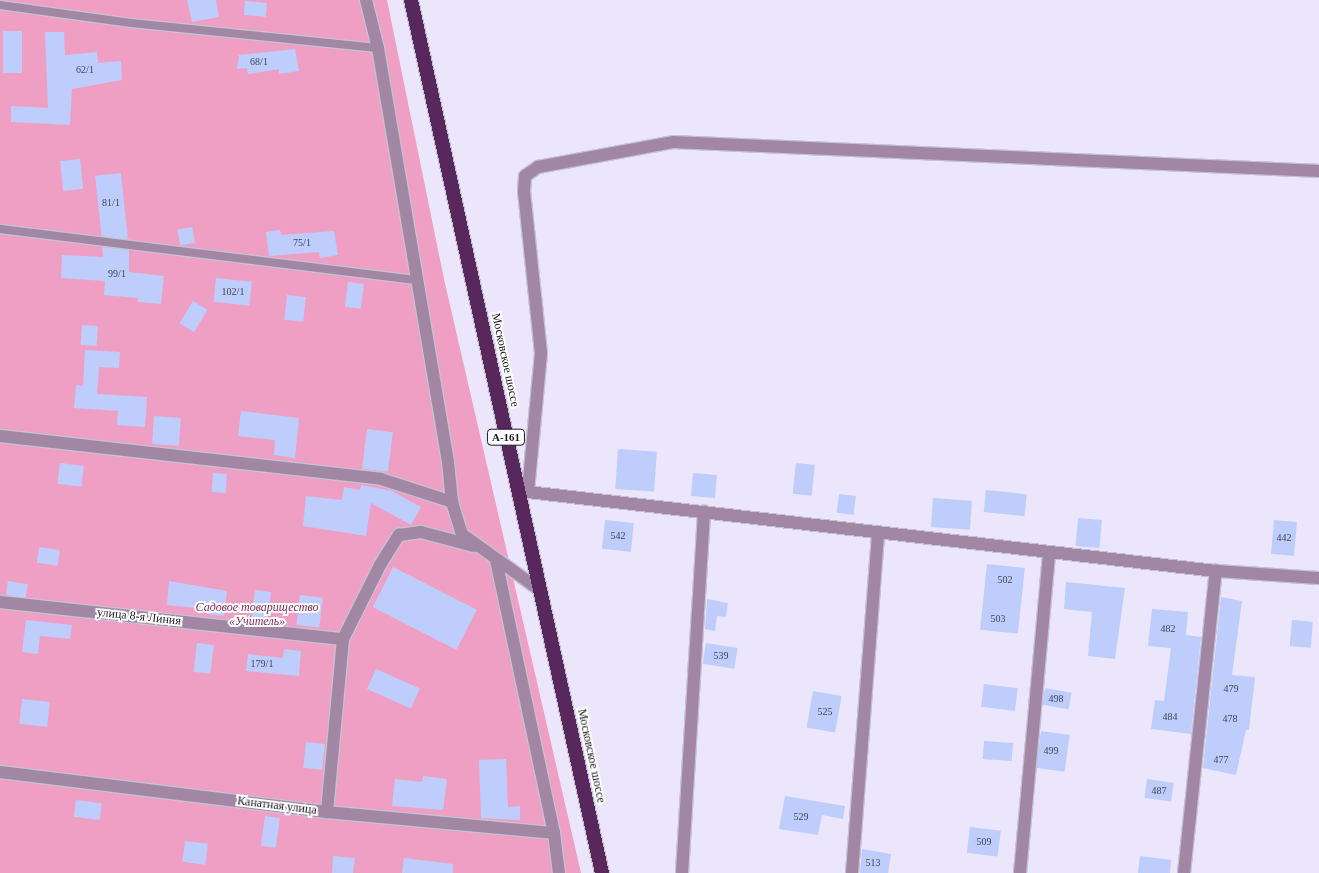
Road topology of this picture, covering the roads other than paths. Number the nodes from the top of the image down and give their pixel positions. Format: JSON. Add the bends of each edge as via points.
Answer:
{"nodes":[{"id":1,"x":366,"y":0,"type":"edge"},
{"id":2,"x":411,"y":0,"type":"edge"},
{"id":3,"x":0,"y":5,"type":"edge"},
{"id":4,"x":378,"y":48,"type":"junction"},
{"id":5,"x":1319,"y":171,"type":"edge"},
{"id":6,"x":0,"y":229,"type":"edge"},
{"id":7,"x":416,"y":280,"type":"junction"},
{"id":8,"x":0,"y":436,"type":"edge"},
{"id":9,"x":523,"y":491,"type":"junction"},
{"id":10,"x":452,"y":502,"type":"junction"},
{"id":11,"x":704,"y":512,"type":"junction"},
{"id":12,"x":878,"y":532,"type":"junction"},
{"id":13,"x":476,"y":546,"type":"junction"},
{"id":14,"x":1050,"y":552,"type":"junction"},
{"id":15,"x":496,"y":560,"type":"junction"},
{"id":16,"x":1216,"y":571,"type":"junction"},
{"id":17,"x":1319,"y":578,"type":"edge"},
{"id":18,"x":540,"y":590,"type":"junction"},
{"id":19,"x":0,"y":602,"type":"edge"},
{"id":20,"x":343,"y":639,"type":"junction"},
{"id":21,"x":0,"y":772,"type":"edge"},
{"id":22,"x":326,"y":812,"type":"junction"},
{"id":23,"x":554,"y":833,"type":"junction"},
{"id":24,"x":559,"y":873,"type":"edge"},
{"id":25,"x":602,"y":873,"type":"edge"},
{"id":26,"x":682,"y":873,"type":"edge"},
{"id":27,"x":852,"y":873,"type":"edge"},
{"id":28,"x":1020,"y":873,"type":"edge"},
{"id":29,"x":1184,"y":873,"type":"edge"}],
"edges":[{"from":1,"to":4,"type":"street"},
{"from":2,"to":9,"type":"highway","name":"Московское шоссе","number":"А-161"},
{"from":3,"to":4,"type":"lane","via":[[131,23]]},
{"from":4,"to":7,"type":"street"},
{"from":5,"to":9,"type":"street","via":[[673,142],[538,167],[525,176],[524,191],[541,353]]},
{"from":6,"to":7,"type":"lane"},
{"from":7,"to":10,"type":"street"},
{"from":8,"to":10,"type":"street","via":[[381,479]]},
{"from":9,"to":11,"type":"street"},
{"from":9,"to":18,"type":"highway","name":"Московское шоссе","number":"А-161"},
{"from":10,"to":13,"type":"street","via":[[462,534]]},
{"from":11,"to":12,"type":"street"},
{"from":11,"to":26,"type":"street"},
{"from":12,"to":14,"type":"street"},
{"from":12,"to":27,"type":"street"},
{"from":13,"to":15,"type":"street"},
{"from":13,"to":20,"type":"street","via":[[420,532],[399,535],[380,565]]},
{"from":14,"to":16,"type":"street"},
{"from":14,"to":28,"type":"street"},
{"from":15,"to":18,"type":"street"},
{"from":15,"to":23,"type":"street"},
{"from":16,"to":17,"type":"street"},
{"from":16,"to":29,"type":"street"},
{"from":18,"to":25,"type":"highway","name":"Московское шоссе","number":"А-161"},
{"from":19,"to":20,"type":"street","name":"улица 8-я Линия"},
{"from":20,"to":22,"type":"street"},
{"from":21,"to":22,"type":"street","name":"Канатная улица"},
{"from":22,"to":23,"type":"street","name":"Канатная улица"},
{"from":23,"to":24,"type":"street"}]}
